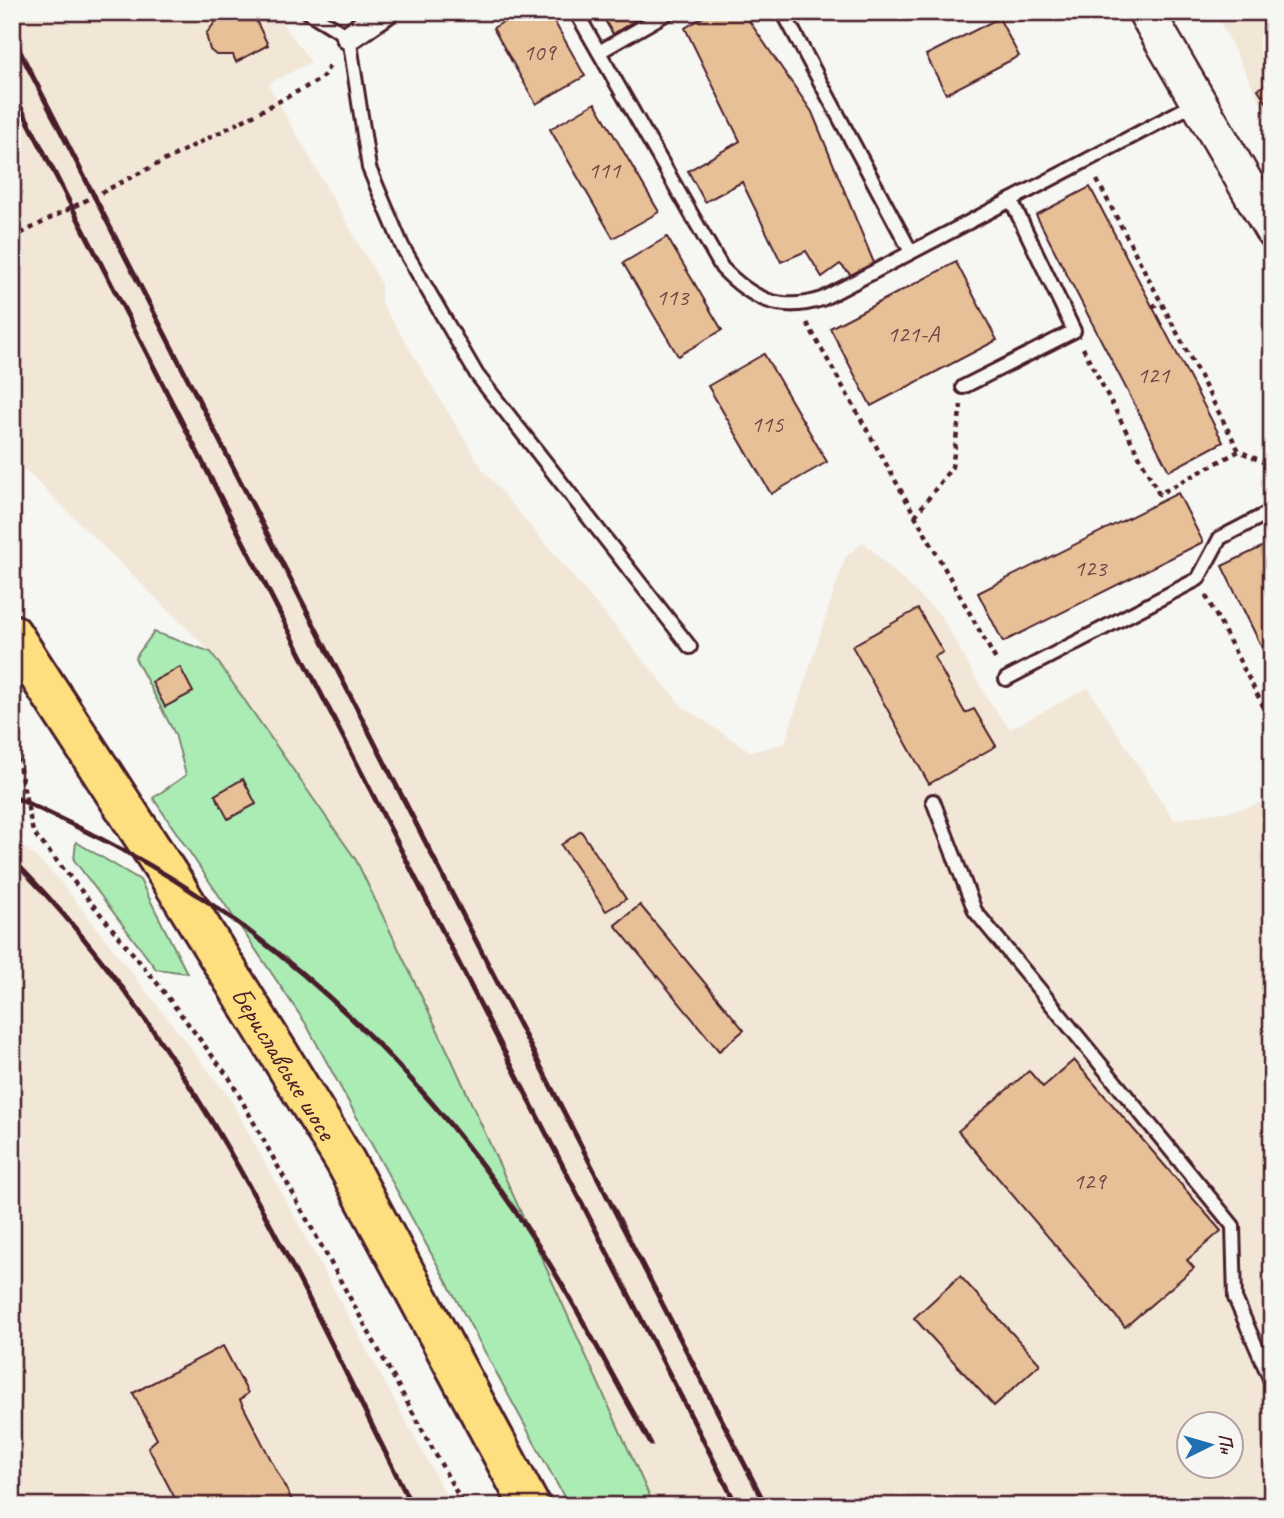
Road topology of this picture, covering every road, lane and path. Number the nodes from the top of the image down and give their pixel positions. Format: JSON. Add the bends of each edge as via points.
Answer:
{"nodes":[{"id":1,"x":308,"y":12,"type":"edge"},
{"id":2,"x":385,"y":12,"type":"edge"},
{"id":3,"x":576,"y":12,"type":"edge"},
{"id":4,"x":669,"y":12,"type":"edge"},
{"id":5,"x":783,"y":12,"type":"edge"},
{"id":6,"x":1146,"y":12,"type":"edge"},
{"id":7,"x":349,"y":37,"type":"junction"},
{"id":8,"x":599,"y":52,"type":"junction"},
{"id":9,"x":321,"y":79,"type":"dead end"},
{"id":10,"x":1198,"y":102,"type":"junction"},
{"id":11,"x":1086,"y":161,"type":"junction"},
{"id":12,"x":1011,"y":200,"type":"junction"},
{"id":13,"x":1272,"y":229,"type":"edge"},
{"id":14,"x":12,"y":238,"type":"edge"},
{"id":15,"x":911,"y":252,"type":"junction"},
{"id":16,"x":1161,"y":302,"type":"junction"},
{"id":17,"x":798,"y":307,"type":"junction"},
{"id":18,"x":1152,"y":307,"type":"dead end"},
{"id":19,"x":1074,"y":331,"type":"junction"},
{"id":20,"x":963,"y":387,"type":"joint"},
{"id":21,"x":1238,"y":452,"type":"junction"},
{"id":22,"x":1272,"y":466,"type":"edge"},
{"id":23,"x":1272,"y":511,"type":"edge"},
{"id":24,"x":915,"y":516,"type":"junction"},
{"id":25,"x":1198,"y":579,"type":"junction"},
{"id":26,"x":12,"y":634,"type":"edge"},
{"id":27,"x":690,"y":648,"type":"dead end"},
{"id":28,"x":1006,"y":679,"type":"joint"},
{"id":29,"x":1272,"y":723,"type":"edge"},
{"id":30,"x":12,"y":749,"type":"edge"},
{"id":31,"x":933,"y":800,"type":"dead end"},
{"id":32,"x":1272,"y":1383,"type":"edge"},
{"id":33,"x":464,"y":1506,"type":"edge"},
{"id":34,"x":530,"y":1506,"type":"edge"}],
"edges":[{"from":1,"to":7,"type":"lane"},
{"from":2,"to":7,"type":"street"},
{"from":3,"to":8,"type":"lane"},
{"from":4,"to":8,"type":"lane"},
{"from":5,"to":15,"type":"lane"},
{"from":6,"to":10,"type":"main road"},
{"from":7,"to":27,"type":"lane","via":[[369,168],[402,246],[477,375]]},
{"from":8,"to":17,"type":"lane","via":[[722,268],[737,284],[774,304]]},
{"from":9,"to":14,"type":"path","bridge":true},
{"from":10,"to":11,"type":"lane"},
{"from":10,"to":13,"type":"main road"},
{"from":11,"to":12,"type":"lane"},
{"from":11,"to":16,"type":"path"},
{"from":12,"to":15,"type":"lane"},
{"from":12,"to":19,"type":"lane"},
{"from":15,"to":17,"type":"lane"},
{"from":16,"to":18,"type":"path"},
{"from":16,"to":21,"type":"path"},
{"from":17,"to":24,"type":"path"},
{"from":19,"to":20,"type":"lane"},
{"from":19,"to":21,"type":"path","via":[[1159,494]]},
{"from":20,"to":24,"type":"path","via":[[952,467]]},
{"from":21,"to":22,"type":"path"},
{"from":23,"to":25,"type":"lane","via":[[1220,538]]},
{"from":24,"to":28,"type":"path"},
{"from":25,"to":28,"type":"lane"},
{"from":25,"to":29,"type":"path"},
{"from":26,"to":34,"type":"main road","name":"Бериславське шосе","via":[[172,879],[345,1161]]},
{"from":30,"to":33,"type":"path","via":[[33,832],[230,1079]]},
{"from":31,"to":32,"type":"lane","via":[[975,911],[1233,1226],[1235,1298]]}]}
